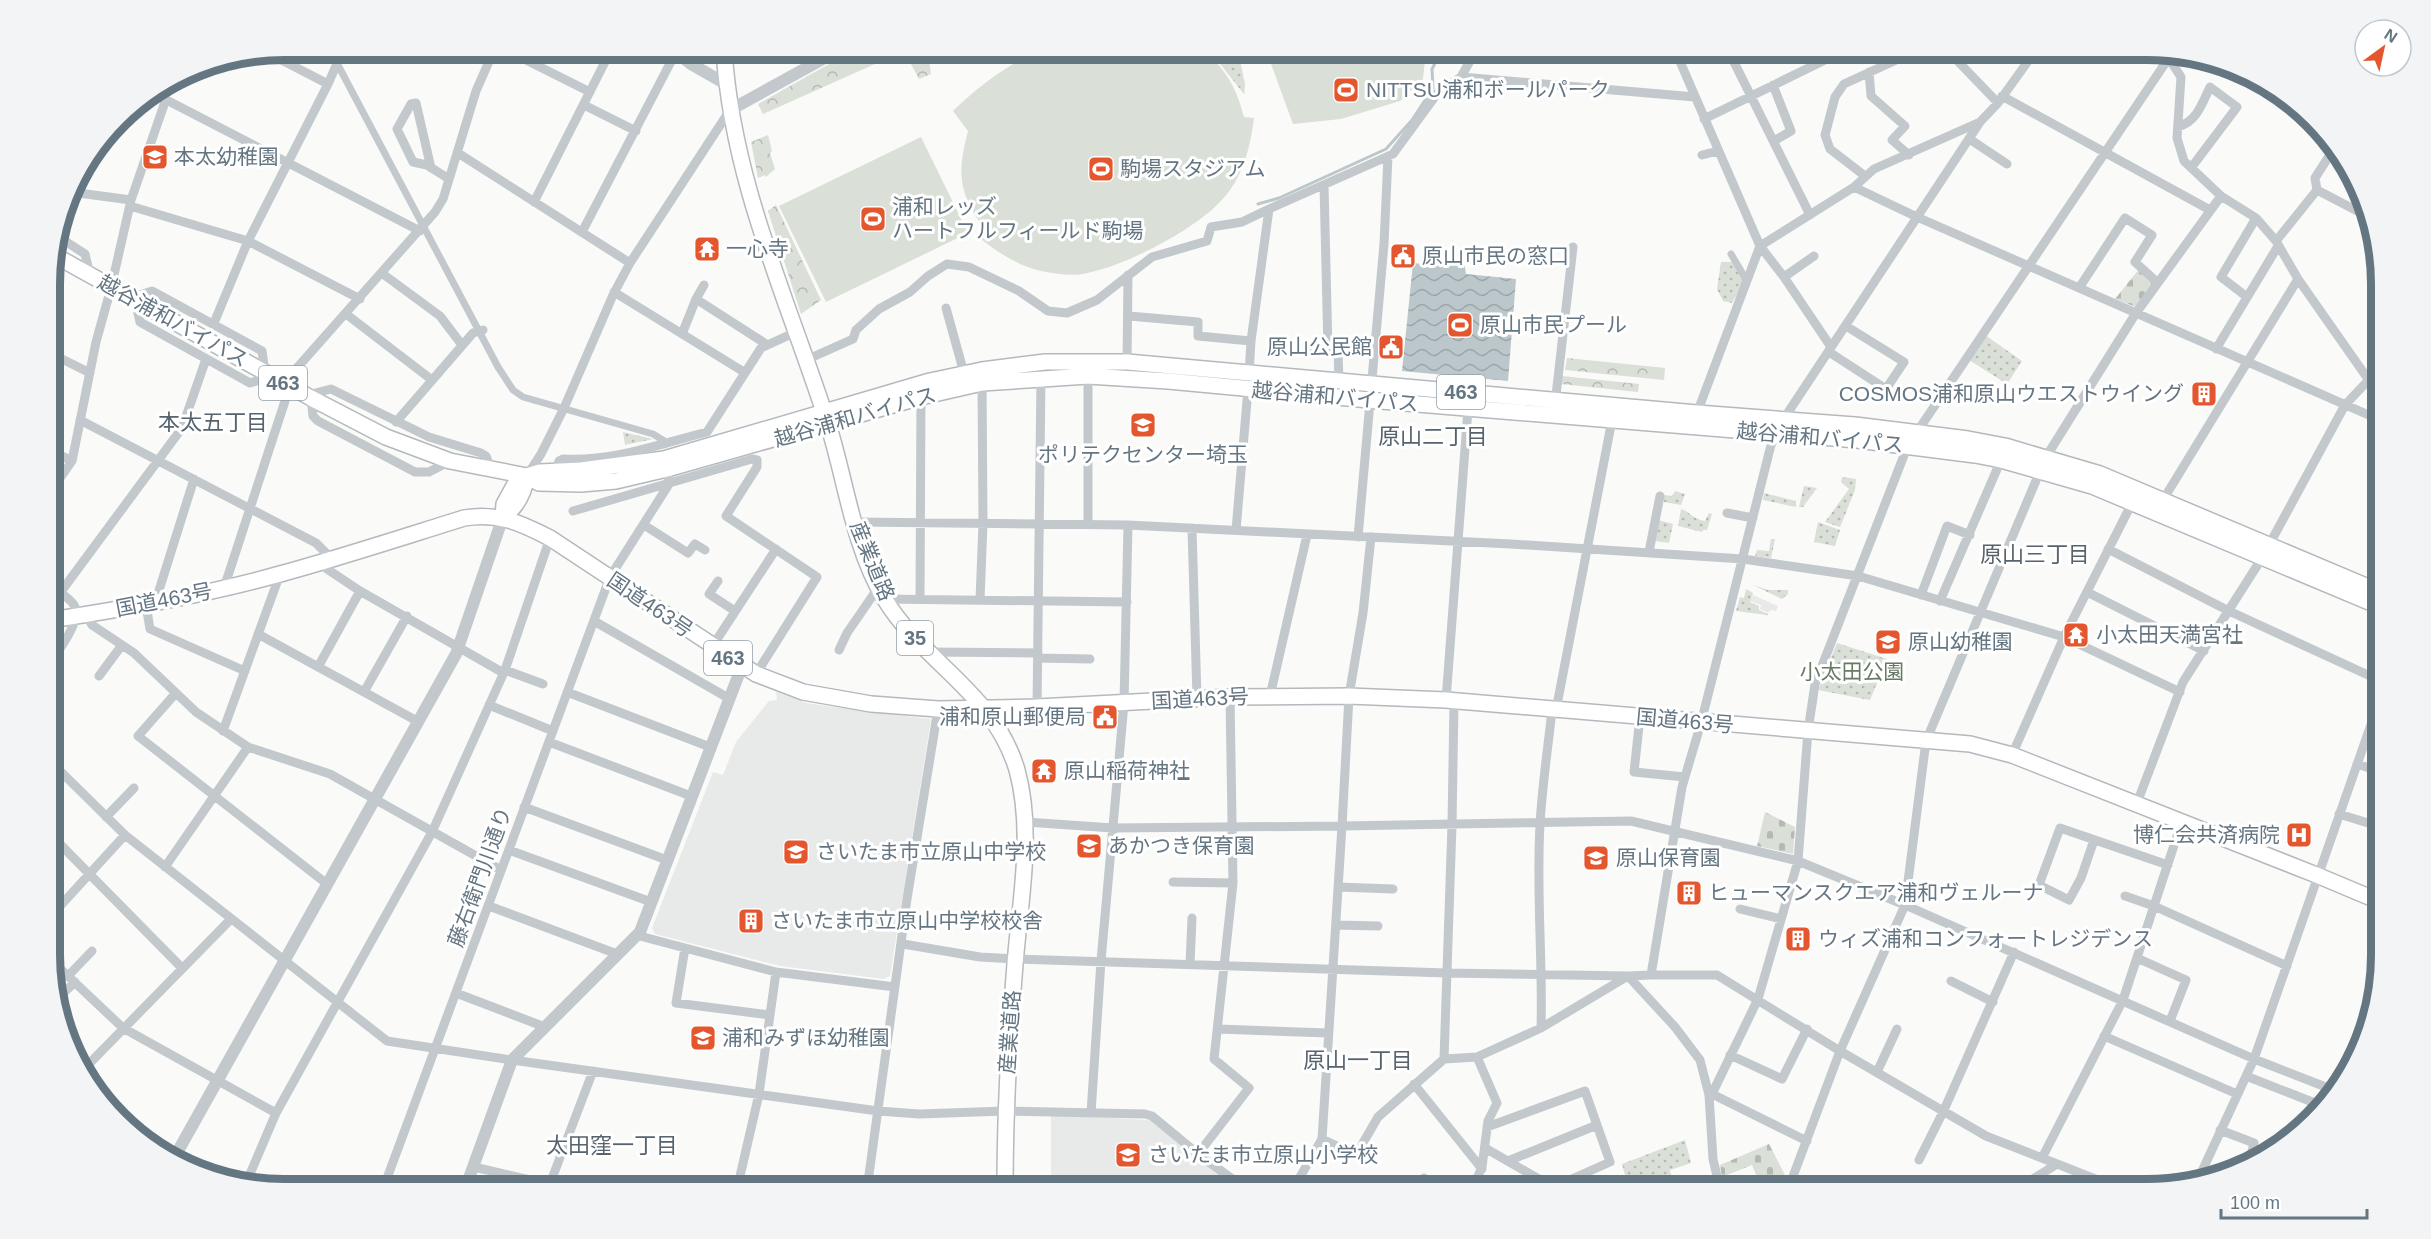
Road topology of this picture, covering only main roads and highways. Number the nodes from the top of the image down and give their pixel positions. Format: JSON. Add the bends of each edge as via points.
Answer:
{"nodes":[{"id":1,"x":725,"y":60,"type":"edge"},
{"id":2,"x":61,"y":259,"type":"edge"},
{"id":3,"x":1249,"y":381,"type":"junction"},
{"id":4,"x":1369,"y":392,"type":"junction"},
{"id":5,"x":826,"y":418,"type":"junction"},
{"id":6,"x":1780,"y":427,"type":"junction"},
{"id":7,"x":2043,"y":464,"type":"junction"},
{"id":8,"x":668,"y":470,"type":"junction"},
{"id":9,"x":527,"y":476,"type":"junction"},
{"id":10,"x":503,"y":517,"type":"junction"},
{"id":11,"x":2265,"y":551,"type":"junction"},
{"id":12,"x":2371,"y":589,"type":"edge"},
{"id":13,"x":2371,"y":603,"type":"edge"},
{"id":14,"x":60,"y":619,"type":"edge"},
{"id":15,"x":985,"y":708,"type":"junction"},
{"id":16,"x":2371,"y":898,"type":"edge"},
{"id":17,"x":1005,"y":1179,"type":"edge"}],
"edges":[{"from":1,"to":5,"type":"main road","name":"産業道路","number":"35","via":[[730,110],[746,185]]},
{"from":2,"to":9,"type":"main road","name":"越谷浦和バイパス","number":"463","via":[[386,437],[450,461]]},
{"from":3,"to":4,"type":"main road","name":"越谷浦和バイパス","number":"463"},
{"from":3,"to":4,"type":"main road","name":"越谷浦和バイパス","number":"463","via":[[1339,382]]},
{"from":3,"to":5,"type":"main road","name":"越谷浦和バイパス","number":"463","via":[[1088,376],[982,383]]},
{"from":3,"to":5,"type":"main road","name":"越谷浦和バイパス","number":"463","via":[[1127,362],[1045,362],[930,381]]},
{"from":4,"to":6,"type":"main road","name":"越谷浦和バイパス","number":"463","via":[[1556,399],[1696,413]]},
{"from":4,"to":6,"type":"main road","name":"越谷浦和バイパス","number":"463","via":[[1468,409]]},
{"from":5,"to":8,"type":"main road","name":"越谷浦和バイパス","number":"463"},
{"from":5,"to":15,"type":"main road","name":"産業道路","number":"35","via":[[855,522],[881,593],[908,630]]},
{"from":6,"to":7,"type":"main road","name":"越谷浦和バイパス","number":"463"},
{"from":6,"to":7,"type":"main road","name":"越谷浦和バイパス","number":"463","via":[[1917,432],[1996,444]]},
{"from":7,"to":11,"type":"main road","name":"越谷浦和バイパス","number":"463","via":[[2132,503]]},
{"from":7,"to":11,"type":"main road","name":"越谷浦和バイパス","number":"463","via":[[2100,474],[2163,500]]},
{"from":8,"to":9,"type":"main road","name":"越谷浦和バイパス","number":"463","via":[[606,468]]},
{"from":8,"to":9,"type":"main road","name":"越谷浦和バイパス","number":"463","via":[[581,484],[539,483]]},
{"from":9,"to":10,"type":"main road","via":[[515,484],[504,504]]},
{"from":10,"to":14,"type":"main road","name":"国道463号","number":"463","via":[[464,518],[224,588]]},
{"from":10,"to":15,"type":"main road","name":"国道463号","number":"463","via":[[550,538],[756,674],[803,692],[833,698],[938,709]]},
{"from":11,"to":12,"type":"main road","name":"越谷浦和バイパス","number":"463"},
{"from":11,"to":13,"type":"main road","name":"越谷浦和バイパス","number":"463"},
{"from":15,"to":16,"type":"main road","name":"国道463号","number":"463","via":[[1197,698],[1349,696],[1970,744],[2012,755]]},
{"from":15,"to":17,"type":"main road","name":"産業道路","number":"35","via":[[1002,734],[1016,768],[1026,822],[1005,1111]]}]}
